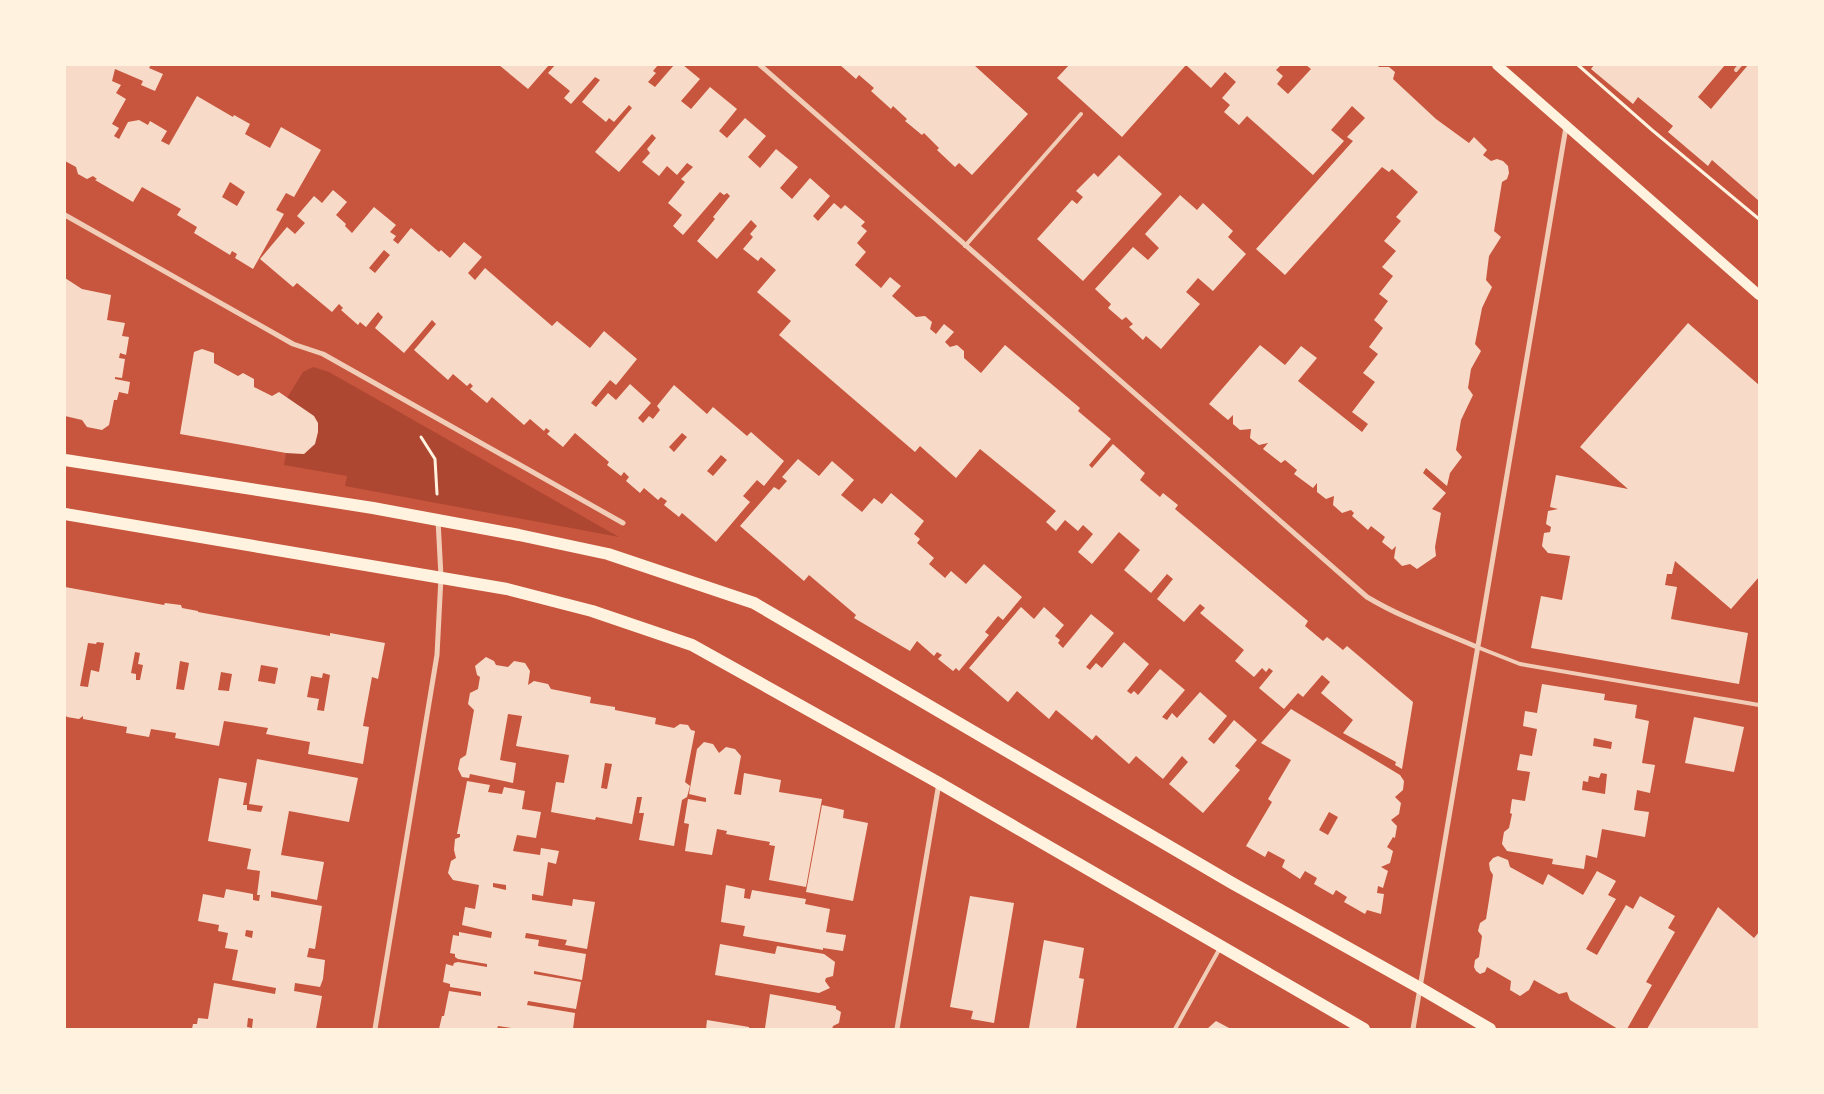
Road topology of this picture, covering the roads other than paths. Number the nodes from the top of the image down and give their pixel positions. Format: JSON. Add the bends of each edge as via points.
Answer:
{"nodes":[{"id":1,"x":760,"y":65,"type":"edge"},
{"id":2,"x":1497,"y":65,"type":"edge"},
{"id":3,"x":1740,"y":65,"type":"edge"},
{"id":4,"x":1736,"y":70,"type":"dead end"},
{"id":5,"x":1081,"y":114,"type":"dead end"},
{"id":6,"x":1566,"y":126,"type":"junction"},
{"id":7,"x":65,"y":215,"type":"edge"},
{"id":8,"x":965,"y":246,"type":"junction"},
{"id":9,"x":1759,"y":295,"type":"edge"},
{"id":10,"x":65,"y":460,"type":"edge"},
{"id":11,"x":65,"y":514,"type":"edge"},
{"id":12,"x":438,"y":519,"type":"junction"},
{"id":13,"x":623,"y":523,"type":"dead end"},
{"id":14,"x":441,"y":577,"type":"junction"},
{"id":15,"x":1477,"y":647,"type":"junction"},
{"id":16,"x":1759,"y":705,"type":"edge"},
{"id":17,"x":939,"y":783,"type":"junction"},
{"id":18,"x":1222,"y":946,"type":"junction"},
{"id":19,"x":1420,"y":988,"type":"junction"},
{"id":20,"x":375,"y":1029,"type":"edge"},
{"id":21,"x":897,"y":1029,"type":"edge"},
{"id":22,"x":1175,"y":1029,"type":"edge"},
{"id":23,"x":1364,"y":1029,"type":"edge"},
{"id":24,"x":1413,"y":1029,"type":"edge"},
{"id":25,"x":1490,"y":1029,"type":"edge"}],
"edges":[{"from":1,"to":8,"type":"street"},
{"from":2,"to":6,"type":"main road"},
{"from":3,"to":4,"type":"lane"},
{"from":5,"to":8,"type":"lane"},
{"from":6,"to":9,"type":"main road"},
{"from":6,"to":15,"type":"street"},
{"from":7,"to":13,"type":"street","via":[[293,344],[323,354]]},
{"from":8,"to":15,"type":"street","via":[[1367,597],[1391,612]]},
{"from":10,"to":12,"type":"main road"},
{"from":11,"to":14,"type":"main road"},
{"from":12,"to":14,"type":"street"},
{"from":12,"to":19,"type":"main road","via":[[608,554],[754,603],[1232,883]]},
{"from":14,"to":17,"type":"main road","via":[[507,589],[592,611],[692,645]]},
{"from":14,"to":20,"type":"street","via":[[436,656]]},
{"from":15,"to":16,"type":"lane","via":[[1520,664]]},
{"from":15,"to":19,"type":"street"},
{"from":17,"to":18,"type":"main road"},
{"from":17,"to":21,"type":"street"},
{"from":18,"to":22,"type":"lane"},
{"from":18,"to":23,"type":"main road"},
{"from":19,"to":24,"type":"street"},
{"from":19,"to":25,"type":"main road"}]}
